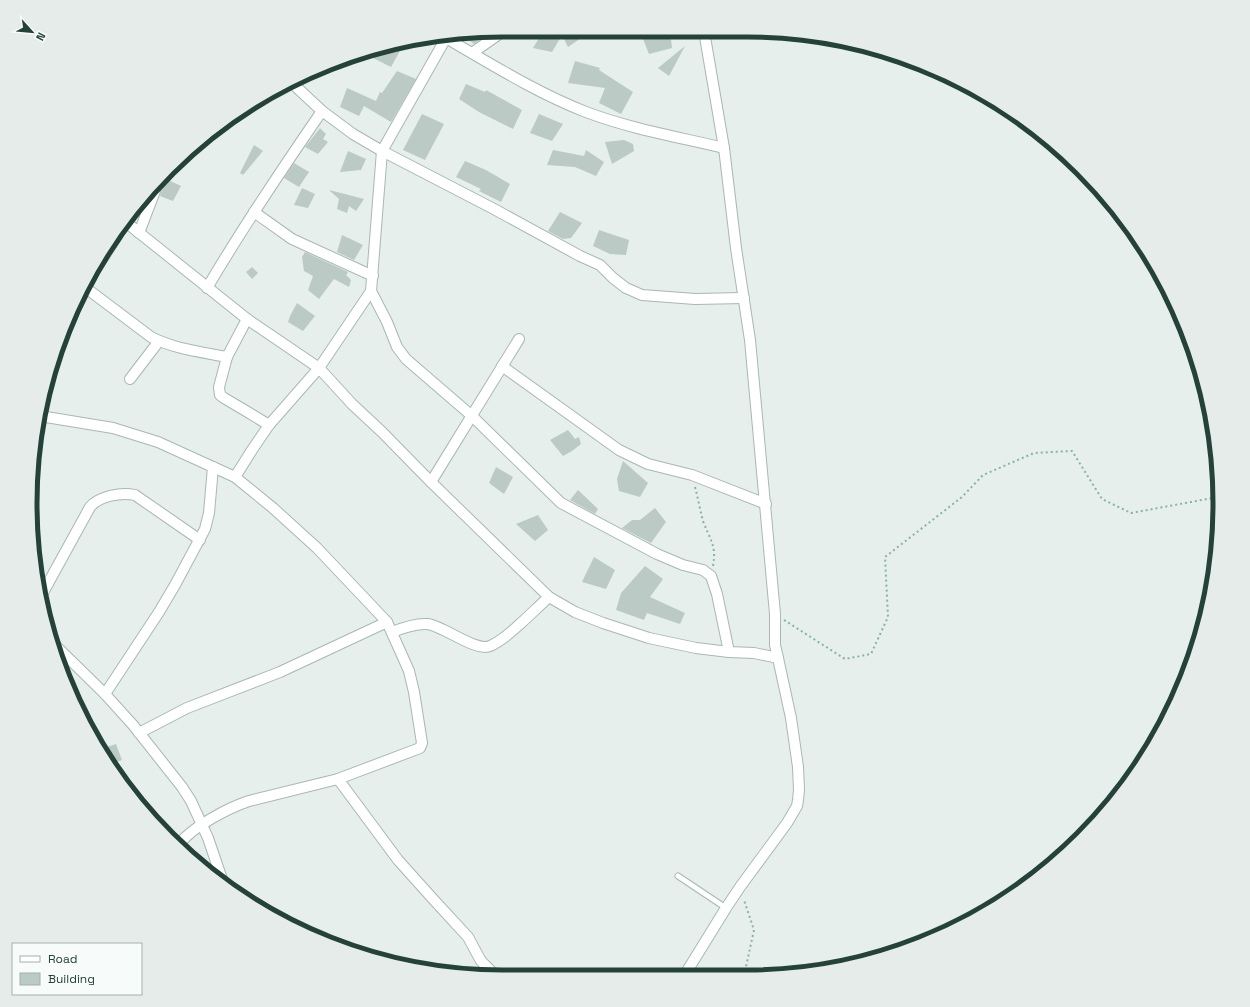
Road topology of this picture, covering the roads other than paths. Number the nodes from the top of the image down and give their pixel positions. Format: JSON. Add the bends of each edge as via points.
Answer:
{"nodes":[{"id":1,"x":495,"y":37,"type":"edge"},
{"id":2,"x":705,"y":37,"type":"edge"},
{"id":3,"x":450,"y":40,"type":"edge"},
{"id":4,"x":444,"y":41,"type":"edge"},
{"id":5,"x":472,"y":53,"type":"junction"},
{"id":6,"x":295,"y":86,"type":"edge"},
{"id":7,"x":322,"y":112,"type":"junction"},
{"id":8,"x":724,"y":148,"type":"junction"},
{"id":9,"x":382,"y":150,"type":"junction"},
{"id":10,"x":153,"y":196,"type":"edge"},
{"id":11,"x":254,"y":212,"type":"junction"},
{"id":12,"x":129,"y":225,"type":"edge"},
{"id":13,"x":139,"y":233,"type":"junction"},
{"id":14,"x":373,"y":276,"type":"junction"},
{"id":15,"x":207,"y":288,"type":"junction"},
{"id":16,"x":89,"y":290,"type":"edge"},
{"id":17,"x":371,"y":291,"type":"junction"},
{"id":18,"x":744,"y":298,"type":"junction"},
{"id":19,"x":247,"y":319,"type":"junction"},
{"id":20,"x":519,"y":339,"type":"dead end"},
{"id":21,"x":159,"y":341,"type":"junction"},
{"id":22,"x":226,"y":357,"type":"junction"},
{"id":23,"x":502,"y":366,"type":"junction"},
{"id":24,"x":319,"y":368,"type":"junction"},
{"id":25,"x":130,"y":380,"type":"dead end"},
{"id":26,"x":472,"y":416,"type":"junction"},
{"id":27,"x":45,"y":417,"type":"edge"},
{"id":28,"x":269,"y":425,"type":"junction"},
{"id":29,"x":214,"y":467,"type":"junction"},
{"id":30,"x":235,"y":477,"type":"junction"},
{"id":31,"x":431,"y":482,"type":"junction"},
{"id":32,"x":766,"y":504,"type":"junction"},
{"id":33,"x":200,"y":540,"type":"junction"},
{"id":34,"x":45,"y":589,"type":"edge"},
{"id":35,"x":549,"y":597,"type":"junction"},
{"id":36,"x":387,"y":622,"type":"junction"},
{"id":37,"x":392,"y":632,"type":"junction"},
{"id":38,"x":61,"y":651,"type":"edge"},
{"id":39,"x":729,"y":652,"type":"junction"},
{"id":40,"x":778,"y":658,"type":"junction"},
{"id":41,"x":105,"y":694,"type":"junction"},
{"id":42,"x":139,"y":733,"type":"junction"},
{"id":43,"x":338,"y":779,"type":"junction"},
{"id":44,"x":202,"y":825,"type":"junction"},
{"id":45,"x":183,"y":841,"type":"edge"},
{"id":46,"x":220,"y":874,"type":"edge"},
{"id":47,"x":678,"y":876,"type":"dead end"},
{"id":48,"x":726,"y":908,"type":"junction"},
{"id":49,"x":490,"y":970,"type":"edge"},
{"id":50,"x":688,"y":970,"type":"edge"}],
"edges":[{"from":1,"to":5,"type":"street"},
{"from":2,"to":8,"type":"street"},
{"from":3,"to":5,"type":"street"},
{"from":4,"to":9,"type":"street"},
{"from":5,"to":8,"type":"street","via":[[545,94],[585,112],[637,129]]},
{"from":6,"to":7,"type":"street"},
{"from":7,"to":9,"type":"street"},
{"from":7,"to":11,"type":"street"},
{"from":8,"to":18,"type":"street"},
{"from":9,"to":14,"type":"street"},
{"from":9,"to":18,"type":"street","via":[[600,265],[613,278],[637,294],[695,299]]},
{"from":10,"to":13,"type":"street"},
{"from":11,"to":14,"type":"street","via":[[292,239]]},
{"from":11,"to":15,"type":"street"},
{"from":12,"to":13,"type":"street"},
{"from":13,"to":15,"type":"street"},
{"from":14,"to":17,"type":"street"},
{"from":15,"to":19,"type":"street"},
{"from":16,"to":21,"type":"street"},
{"from":17,"to":24,"type":"street"},
{"from":17,"to":26,"type":"street","via":[[406,360]]},
{"from":18,"to":32,"type":"street"},
{"from":19,"to":22,"type":"street"},
{"from":19,"to":24,"type":"street"},
{"from":20,"to":23,"type":"street"},
{"from":21,"to":22,"type":"street"},
{"from":21,"to":25,"type":"street"},
{"from":22,"to":28,"type":"street","via":[[219,387],[220,395]]},
{"from":23,"to":26,"type":"street"},
{"from":23,"to":32,"type":"street","via":[[619,450],[648,464],[692,475]]},
{"from":24,"to":28,"type":"street"},
{"from":24,"to":31,"type":"street"},
{"from":26,"to":31,"type":"street"},
{"from":26,"to":39,"type":"street","via":[[561,502],[658,554],[682,565],[703,570],[710,576]]},
{"from":27,"to":29,"type":"street","via":[[113,428],[138,435]]},
{"from":28,"to":30,"type":"street"},
{"from":29,"to":30,"type":"street"},
{"from":29,"to":33,"type":"street","via":[[208,521]]},
{"from":30,"to":36,"type":"street","via":[[316,548]]},
{"from":31,"to":35,"type":"street"},
{"from":32,"to":40,"type":"street"},
{"from":33,"to":34,"type":"street","via":[[135,495],[124,494],[96,501],[90,507]]},
{"from":33,"to":41,"type":"street","via":[[159,612]]},
{"from":35,"to":37,"type":"street","via":[[503,639],[485,648],[426,624]]},
{"from":35,"to":39,"type":"street","via":[[575,612],[627,632],[675,645]]},
{"from":36,"to":37,"type":"street"},
{"from":36,"to":42,"type":"street","via":[[280,672],[187,708]]},
{"from":37,"to":43,"type":"street","via":[[402,652],[414,692],[422,745]]},
{"from":38,"to":41,"type":"street"},
{"from":39,"to":40,"type":"street","via":[[754,653]]},
{"from":40,"to":48,"type":"street","via":[[798,767],[798,800],[787,823]]},
{"from":41,"to":42,"type":"street"},
{"from":42,"to":44,"type":"street","via":[[182,787]]},
{"from":43,"to":44,"type":"street","via":[[237,805]]},
{"from":43,"to":49,"type":"street","via":[[398,860],[468,937],[481,961]]},
{"from":44,"to":45,"type":"street"},
{"from":44,"to":46,"type":"street"},
{"from":47,"to":48,"type":"lane"},
{"from":48,"to":50,"type":"street"}]}
